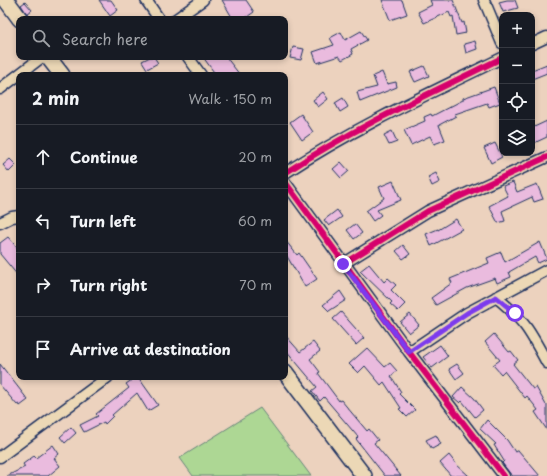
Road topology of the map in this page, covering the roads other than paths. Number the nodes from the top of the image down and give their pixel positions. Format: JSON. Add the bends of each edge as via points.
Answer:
{"nodes":[{"id":1,"x":6,"y":0,"type":"edge"},
{"id":2,"x":146,"y":0,"type":"edge"},
{"id":3,"x":203,"y":0,"type":"edge"},
{"id":4,"x":484,"y":0,"type":"edge"},
{"id":5,"x":18,"y":16,"type":"edge"},
{"id":6,"x":157,"y":16,"type":"edge"},
{"id":7,"x":180,"y":16,"type":"edge"},
{"id":8,"x":499,"y":36,"type":"edge"},
{"id":9,"x":547,"y":38,"type":"edge"},
{"id":10,"x":535,"y":43,"type":"edge"},
{"id":11,"x":499,"y":59,"type":"edge"},
{"id":12,"x":38,"y":60,"type":"edge"},
{"id":13,"x":50,"y":60,"type":"edge"},
{"id":14,"x":190,"y":60,"type":"edge"},
{"id":15,"x":22,"y":72,"type":"edge"},
{"id":16,"x":60,"y":72,"type":"edge"},
{"id":17,"x":199,"y":72,"type":"edge"},
{"id":18,"x":16,"y":77,"type":"edge"},
{"id":19,"x":0,"y":89,"type":"edge"},
{"id":20,"x":547,"y":157,"type":"edge"},
{"id":21,"x":288,"y":171,"type":"edge"},
{"id":22,"x":288,"y":186,"type":"edge"},
{"id":23,"x":16,"y":216,"type":"edge"},
{"id":24,"x":0,"y":223,"type":"edge"},
{"id":25,"x":343,"y":264,"type":"junction"},
{"id":26,"x":547,"y":270,"type":"edge"},
{"id":27,"x":496,"y":297,"type":"junction"},
{"id":28,"x":409,"y":352,"type":"junction"},
{"id":29,"x":547,"y":363,"type":"edge"},
{"id":30,"x":288,"y":376,"type":"edge"},
{"id":31,"x":104,"y":380,"type":"edge"},
{"id":32,"x":0,"y":456,"type":"edge"},
{"id":33,"x":364,"y":476,"type":"edge"},
{"id":34,"x":504,"y":476,"type":"edge"}],
"edges":[{"from":1,"to":5,"type":"street"},
{"from":2,"to":6,"type":"street"},
{"from":3,"to":7,"type":"street"},
{"from":4,"to":8,"type":"street"},
{"from":9,"to":10,"type":"street"},
{"from":11,"to":21,"type":"street","via":[[373,120]]},
{"from":12,"to":15,"type":"street"},
{"from":13,"to":16,"type":"street"},
{"from":14,"to":17,"type":"street"},
{"from":18,"to":19,"type":"street"},
{"from":20,"to":25,"type":"street","via":[[428,211]]},
{"from":22,"to":25,"type":"street"},
{"from":23,"to":24,"type":"street"},
{"from":25,"to":28,"type":"street"},
{"from":26,"to":27,"type":"street"},
{"from":27,"to":28,"type":"street"},
{"from":27,"to":29,"type":"street","via":[[526,325]]},
{"from":28,"to":34,"type":"street"},
{"from":30,"to":33,"type":"street"},
{"from":31,"to":32,"type":"street"}]}
